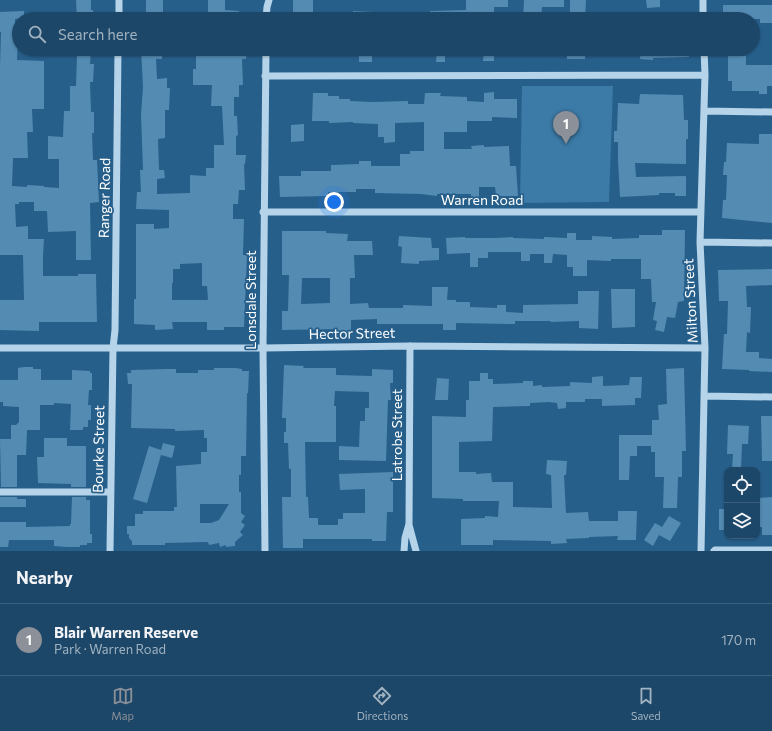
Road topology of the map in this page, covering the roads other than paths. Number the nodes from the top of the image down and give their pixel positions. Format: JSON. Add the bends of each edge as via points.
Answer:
{"nodes":[{"id":1,"x":119,"y":0,"type":"edge"},
{"id":2,"x":269,"y":0,"type":"edge"},
{"id":3,"x":703,"y":0,"type":"edge"},
{"id":4,"x":118,"y":12,"type":"edge"},
{"id":5,"x":267,"y":12,"type":"edge"},
{"id":6,"x":703,"y":12,"type":"edge"},
{"id":7,"x":118,"y":56,"type":"edge"},
{"id":8,"x":266,"y":56,"type":"edge"},
{"id":9,"x":704,"y":56,"type":"edge"},
{"id":10,"x":704,"y":75,"type":"junction"},
{"id":11,"x":265,"y":76,"type":"junction"},
{"id":12,"x":704,"y":111,"type":"junction"},
{"id":13,"x":772,"y":112,"type":"edge"},
{"id":14,"x":264,"y":212,"type":"junction"},
{"id":15,"x":701,"y":212,"type":"junction"},
{"id":16,"x":700,"y":242,"type":"junction"},
{"id":17,"x":772,"y":243,"type":"edge"},
{"id":18,"x":410,"y":346,"type":"junction"},
{"id":19,"x":0,"y":348,"type":"edge"},
{"id":20,"x":113,"y":348,"type":"junction"},
{"id":21,"x":263,"y":348,"type":"junction"},
{"id":22,"x":705,"y":348,"type":"junction"},
{"id":23,"x":704,"y":396,"type":"junction"},
{"id":24,"x":772,"y":397,"type":"edge"},
{"id":25,"x":0,"y":492,"type":"edge"},
{"id":26,"x":110,"y":492,"type":"junction"},
{"id":27,"x":409,"y":524,"type":"junction"},
{"id":28,"x":772,"y":550,"type":"edge"},
{"id":29,"x":110,"y":551,"type":"edge"},
{"id":30,"x":265,"y":551,"type":"edge"},
{"id":31,"x":404,"y":551,"type":"edge"},
{"id":32,"x":416,"y":551,"type":"edge"},
{"id":33,"x":701,"y":551,"type":"edge"},
{"id":34,"x":714,"y":551,"type":"edge"}],
"edges":[{"from":1,"to":4,"type":"street"},
{"from":2,"to":5,"type":"street"},
{"from":3,"to":6,"type":"street"},
{"from":7,"to":20,"type":"street","name":"Ranger Road"},
{"from":8,"to":11,"type":"street","name":"Lonsdale Street"},
{"from":9,"to":10,"type":"street","name":"Milton Street"},
{"from":10,"to":11,"type":"street"},
{"from":10,"to":12,"type":"street","name":"Milton Street"},
{"from":11,"to":14,"type":"street","name":"Lonsdale Street"},
{"from":12,"to":13,"type":"street"},
{"from":12,"to":15,"type":"street","name":"Milton Street"},
{"from":14,"to":15,"type":"street","name":"Warren Road"},
{"from":14,"to":21,"type":"street","name":"Lonsdale Street"},
{"from":15,"to":16,"type":"street","name":"Milton Street"},
{"from":16,"to":17,"type":"street"},
{"from":16,"to":22,"type":"street","name":"Milton Street"},
{"from":18,"to":21,"type":"street","name":"Hector Street"},
{"from":18,"to":22,"type":"street","name":"Hector Street"},
{"from":18,"to":27,"type":"street","name":"Latrobe Street"},
{"from":19,"to":20,"type":"street","name":"Hector Street"},
{"from":20,"to":21,"type":"street","name":"Hector Street"},
{"from":20,"to":26,"type":"street","name":"Bourke Street"},
{"from":21,"to":30,"type":"street","name":"Lonsdale Street"},
{"from":22,"to":23,"type":"street","name":"Milton Street"},
{"from":23,"to":24,"type":"street"},
{"from":23,"to":33,"type":"street","name":"Milton Street"},
{"from":25,"to":26,"type":"street"},
{"from":26,"to":29,"type":"street","name":"Bourke Street"},
{"from":27,"to":31,"type":"street","name":"Latrobe Street"},
{"from":27,"to":32,"type":"street","name":"Latrobe Street"},
{"from":28,"to":34,"type":"street"}]}
